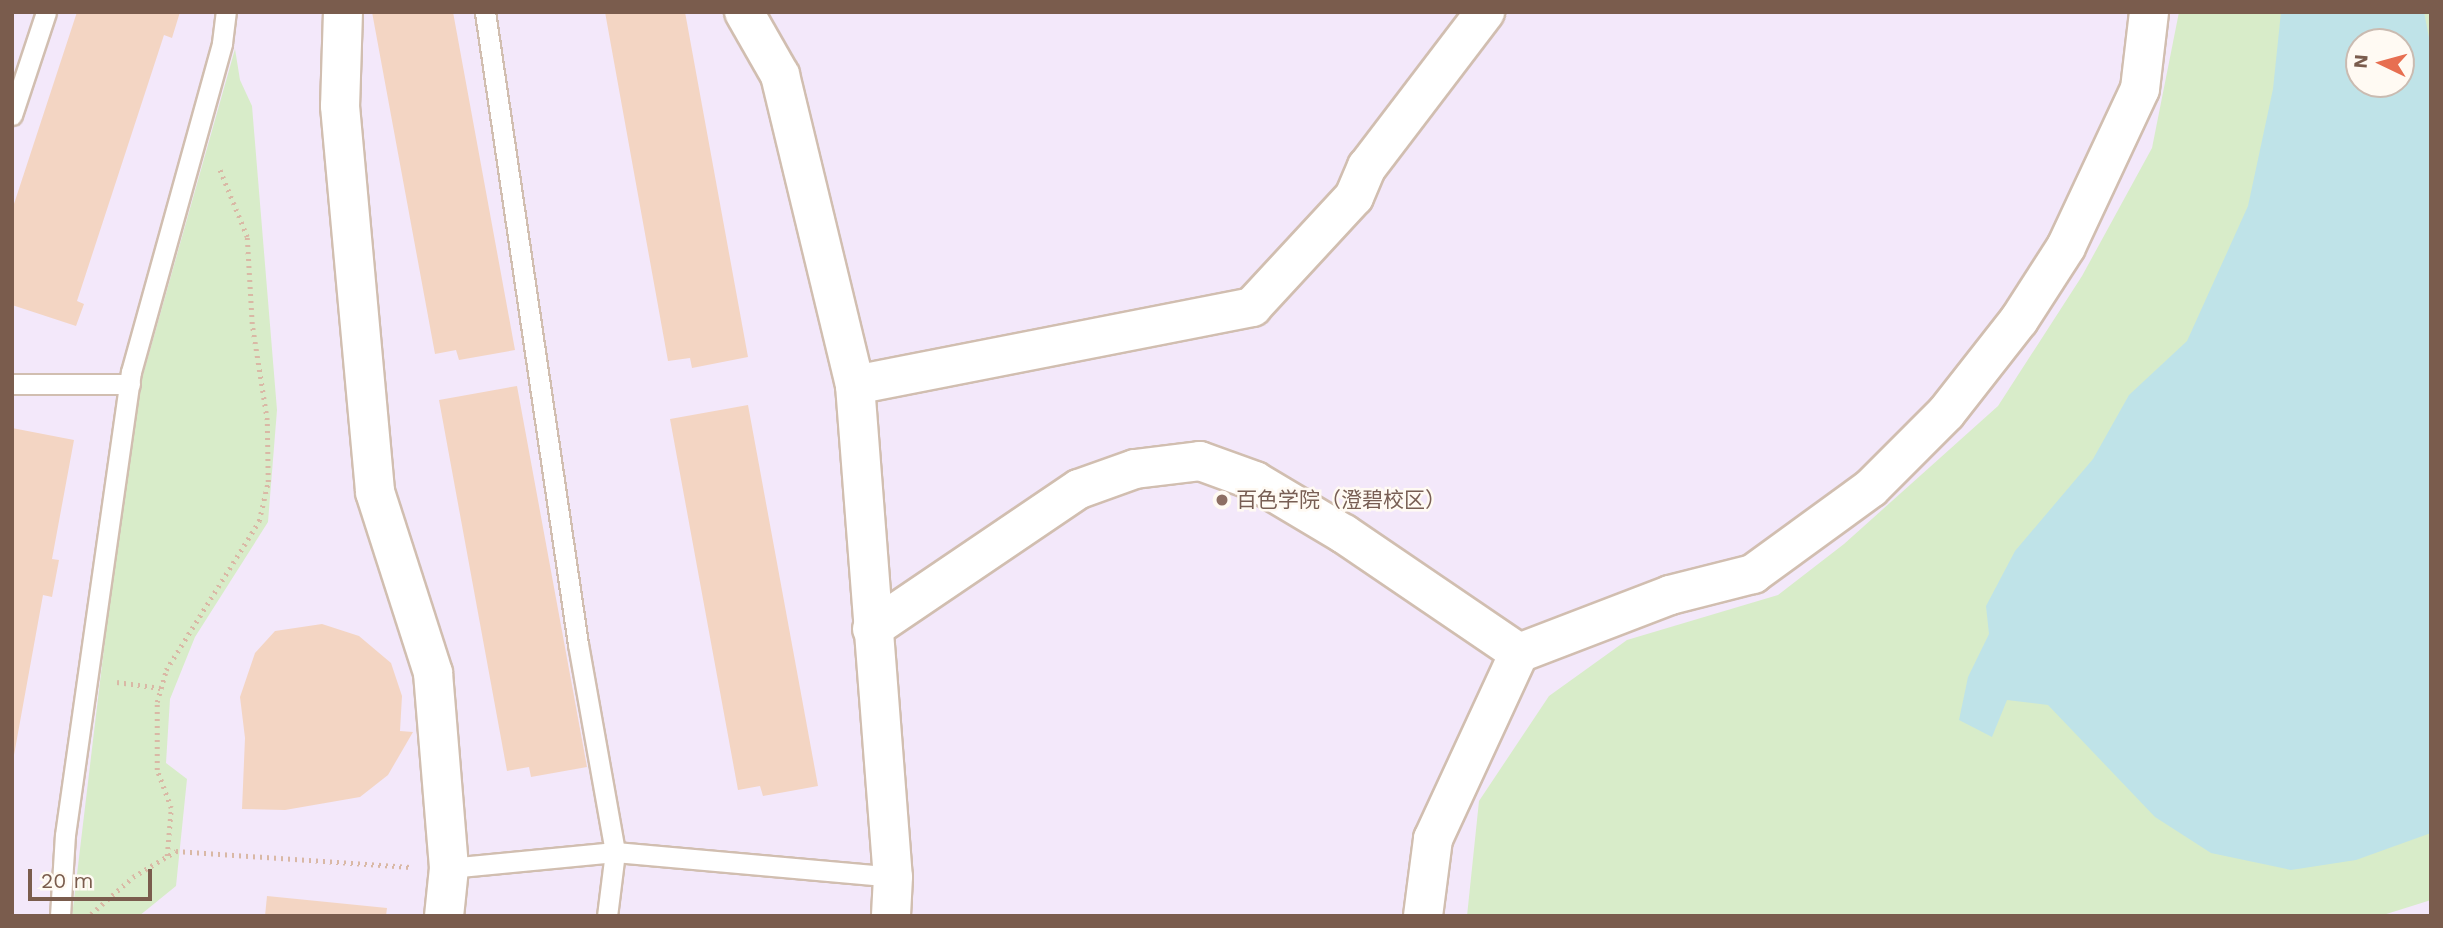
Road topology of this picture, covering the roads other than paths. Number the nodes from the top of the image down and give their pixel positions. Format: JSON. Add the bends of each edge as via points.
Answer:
{"nodes":[{"id":1,"x":46,"y":12,"type":"edge"},
{"id":2,"x":226,"y":12,"type":"edge"},
{"id":3,"x":343,"y":12,"type":"edge"},
{"id":4,"x":485,"y":12,"type":"edge"},
{"id":5,"x":744,"y":12,"type":"edge"},
{"id":6,"x":1485,"y":12,"type":"edge"},
{"id":7,"x":2149,"y":12,"type":"edge"},
{"id":8,"x":12,"y":115,"type":"edge"},
{"id":9,"x":12,"y":384,"type":"edge"},
{"id":10,"x":130,"y":384,"type":"junction"},
{"id":11,"x":855,"y":385,"type":"junction"},
{"id":12,"x":872,"y":629,"type":"junction"},
{"id":13,"x":1519,"y":653,"type":"junction"},
{"id":14,"x":615,"y":852,"type":"junction"},
{"id":15,"x":449,"y":868,"type":"junction"},
{"id":16,"x":893,"y":877,"type":"junction"},
{"id":17,"x":60,"y":916,"type":"edge"},
{"id":18,"x":444,"y":916,"type":"edge"},
{"id":19,"x":607,"y":916,"type":"edge"},
{"id":20,"x":891,"y":916,"type":"edge"},
{"id":21,"x":1423,"y":916,"type":"edge"}],
"edges":[{"from":1,"to":8,"type":"lane"},
{"from":2,"to":10,"type":"lane"},
{"from":3,"to":15,"type":"street","via":[[340,106],[375,492],[433,673]]},
{"from":4,"to":14,"type":"lane","via":[[578,644]]},
{"from":5,"to":11,"type":"street","via":[[780,75]]},
{"from":6,"to":11,"type":"street","via":[[1367,167],[1354,197],[1252,307]]},
{"from":7,"to":13,"type":"street","via":[[2140,89],[2066,247],[2019,320],[1937,422],[1871,488],[1752,574],[1670,595]]},
{"from":9,"to":10,"type":"lane"},
{"from":10,"to":17,"type":"lane","via":[[87,678]]},
{"from":11,"to":12,"type":"street"},
{"from":12,"to":13,"type":"street","via":[[1079,489],[1135,469],[1200,461],[1255,481],[1333,527]]},
{"from":12,"to":16,"type":"street"},
{"from":13,"to":21,"type":"street","via":[[1433,839]]},
{"from":14,"to":15,"type":"lane"},
{"from":14,"to":16,"type":"lane"},
{"from":14,"to":19,"type":"lane"},
{"from":15,"to":18,"type":"street"},
{"from":16,"to":20,"type":"street"}]}
